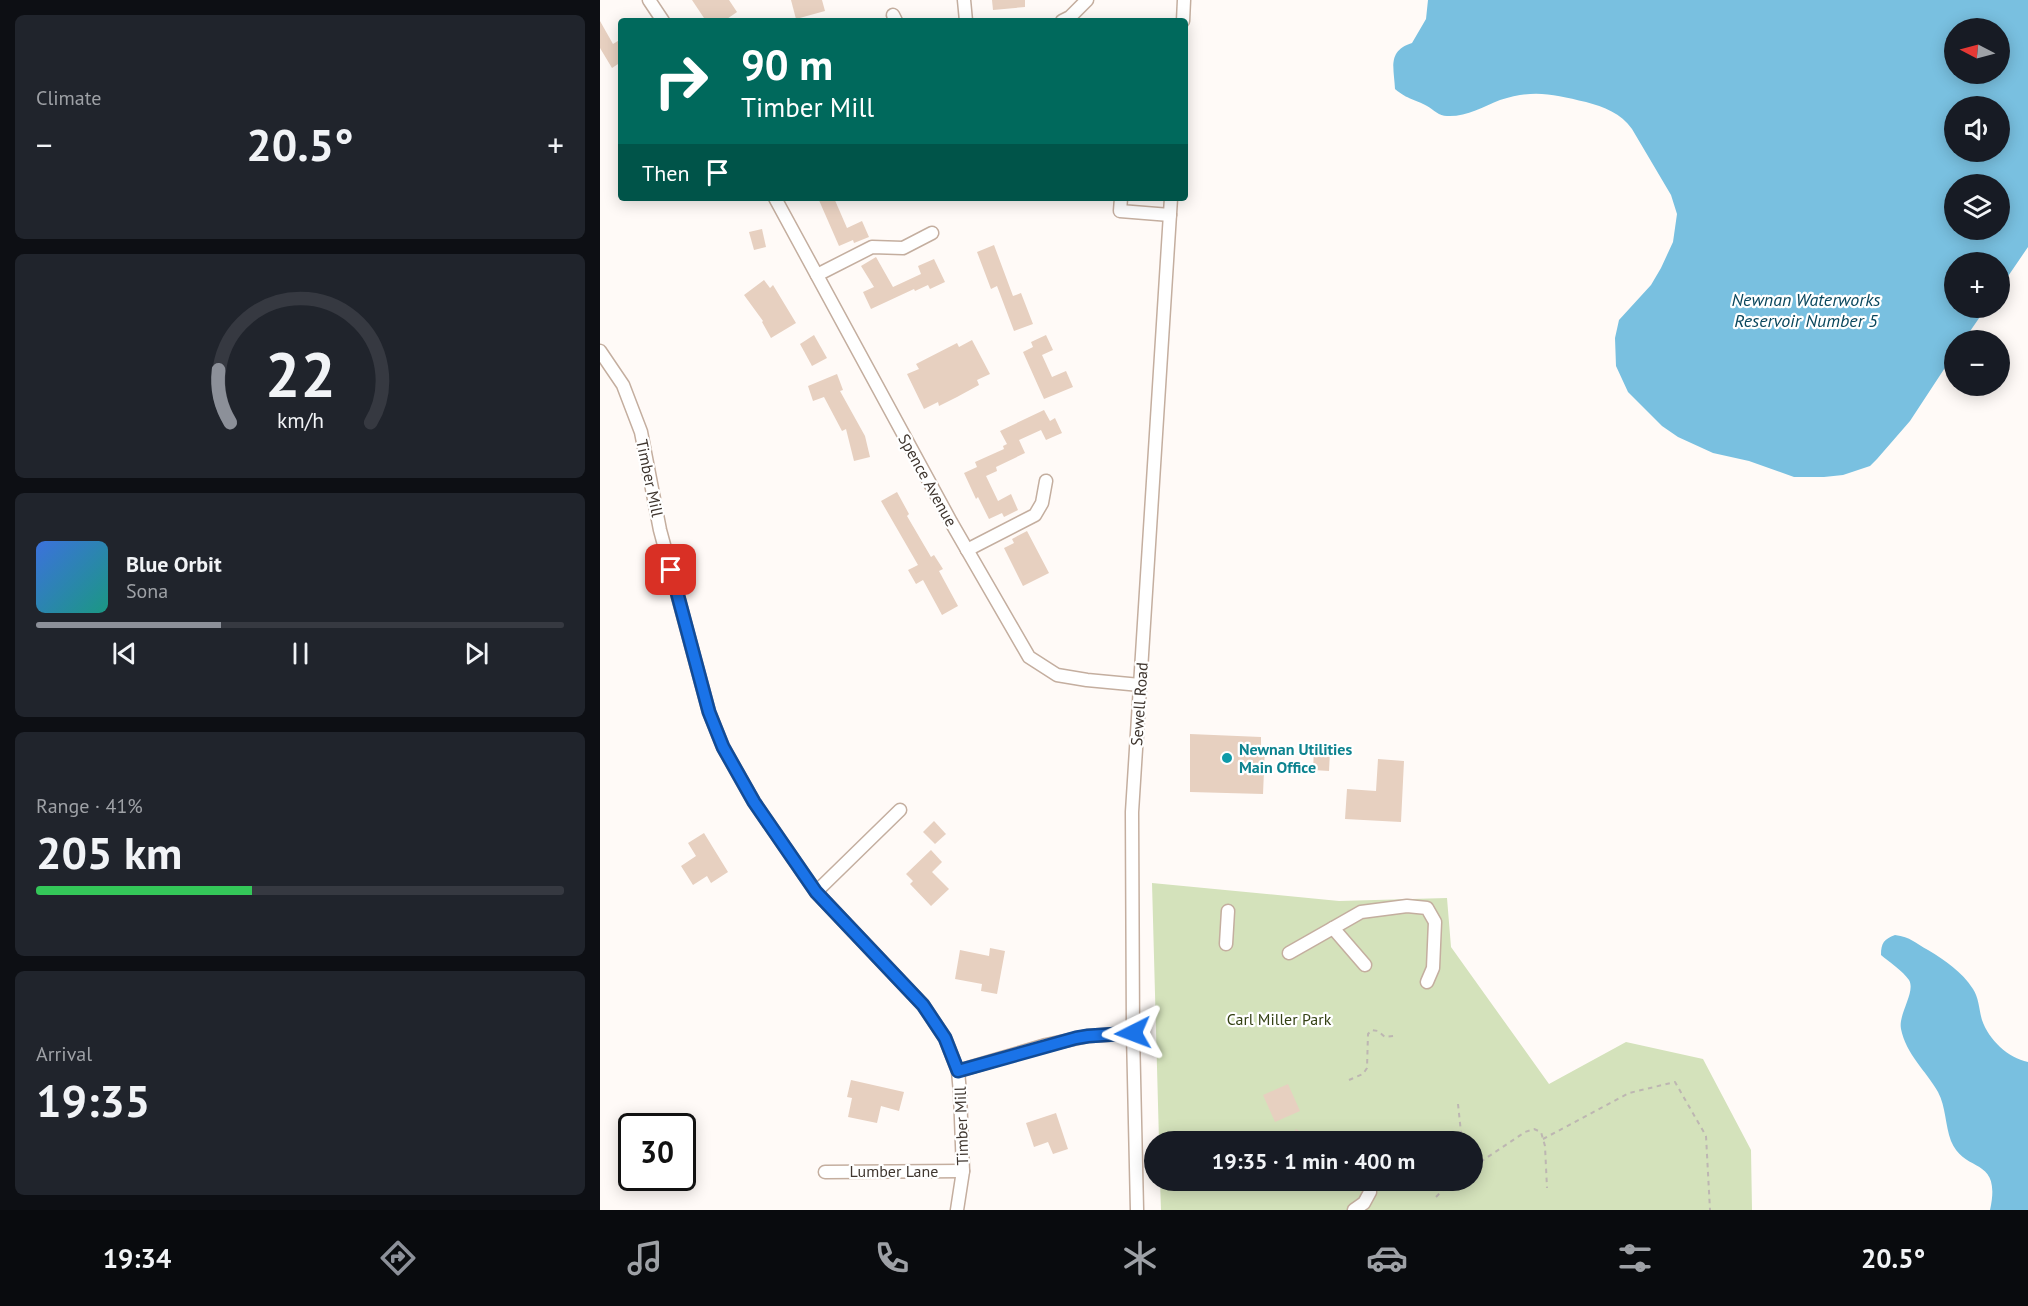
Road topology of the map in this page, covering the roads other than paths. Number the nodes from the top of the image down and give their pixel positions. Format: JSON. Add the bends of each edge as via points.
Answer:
{"nodes":[{"id":1,"x":649,"y":0,"type":"edge"},
{"id":2,"x":964,"y":0,"type":"edge"},
{"id":3,"x":1087,"y":0,"type":"edge"},
{"id":4,"x":1184,"y":0,"type":"edge"},
{"id":5,"x":661,"y":18,"type":"edge"},
{"id":6,"x":966,"y":18,"type":"edge"},
{"id":7,"x":1068,"y":18,"type":"edge"},
{"id":8,"x":1183,"y":18,"type":"edge"},
{"id":9,"x":777,"y":201,"type":"edge"},
{"id":10,"x":1120,"y":201,"type":"edge"},
{"id":11,"x":1171,"y":201,"type":"edge"},
{"id":12,"x":1170,"y":215,"type":"junction"},
{"id":13,"x":933,"y":233,"type":"dead end"},
{"id":14,"x":817,"y":275,"type":"junction"},
{"id":15,"x":600,"y":351,"type":"edge"},
{"id":16,"x":1046,"y":482,"type":"dead end"},
{"id":17,"x":967,"y":550,"type":"junction"},
{"id":18,"x":1140,"y":685,"type":"junction"},
{"id":19,"x":900,"y":810,"type":"dead end"},
{"id":20,"x":816,"y":892,"type":"junction"},
{"id":21,"x":1228,"y":911,"type":"dead end"},
{"id":22,"x":1333,"y":928,"type":"junction"},
{"id":23,"x":1226,"y":944,"type":"dead end"},
{"id":24,"x":1290,"y":953,"type":"dead end"},
{"id":25,"x":1365,"y":965,"type":"dead end"},
{"id":26,"x":1427,"y":982,"type":"dead end"},
{"id":27,"x":1133,"y":1033,"type":"junction"},
{"id":28,"x":958,"y":1071,"type":"junction"},
{"id":29,"x":963,"y":1171,"type":"junction"},
{"id":30,"x":825,"y":1172,"type":"dead end"},
{"id":31,"x":1370,"y":1192,"type":"dead end"},
{"id":32,"x":957,"y":1210,"type":"edge"},
{"id":33,"x":1137,"y":1210,"type":"edge"},
{"id":34,"x":1354,"y":1210,"type":"edge"}],
"edges":[{"from":1,"to":5,"type":"street"},
{"from":2,"to":6,"type":"street"},
{"from":3,"to":7,"type":"street"},
{"from":4,"to":8,"type":"street"},
{"from":9,"to":14,"type":"street","name":"Spence Avenue"},
{"from":10,"to":12,"type":"street","via":[[1120,211]]},
{"from":11,"to":12,"type":"street","name":"Sewell Road"},
{"from":12,"to":18,"type":"street","name":"Sewell Road"},
{"from":13,"to":14,"type":"street","via":[[903,248],[872,247]]},
{"from":14,"to":17,"type":"street","name":"Spence Avenue"},
{"from":15,"to":20,"type":"street","name":"Timber Mill","via":[[623,385],[641,432],[669,562],[709,712],[723,747],[754,802]]},
{"from":16,"to":17,"type":"street","via":[[1035,515]]},
{"from":17,"to":18,"type":"street","name":"Spence Avenue","via":[[1029,657],[1057,675]]},
{"from":18,"to":27,"type":"street","name":"Sewell Road","via":[[1132,812]]},
{"from":19,"to":20,"type":"street"},
{"from":20,"to":28,"type":"street","name":"Timber Mill","via":[[923,1005],[945,1038]]},
{"from":21,"to":23,"type":"street"},
{"from":22,"to":24,"type":"street"},
{"from":22,"to":25,"type":"street"},
{"from":22,"to":26,"type":"street","via":[[1361,912],[1407,906],[1427,908],[1435,922],[1433,968]]},
{"from":27,"to":28,"type":"street","via":[[1088,1036],[1046,1045]]},
{"from":27,"to":33,"type":"street","name":"Sewell Road"},
{"from":28,"to":29,"type":"street","name":"Timber Mill"},
{"from":29,"to":30,"type":"street","name":"Lumber Lane"},
{"from":29,"to":32,"type":"street","name":"Timber Mill"},
{"from":31,"to":34,"type":"street"}]}
